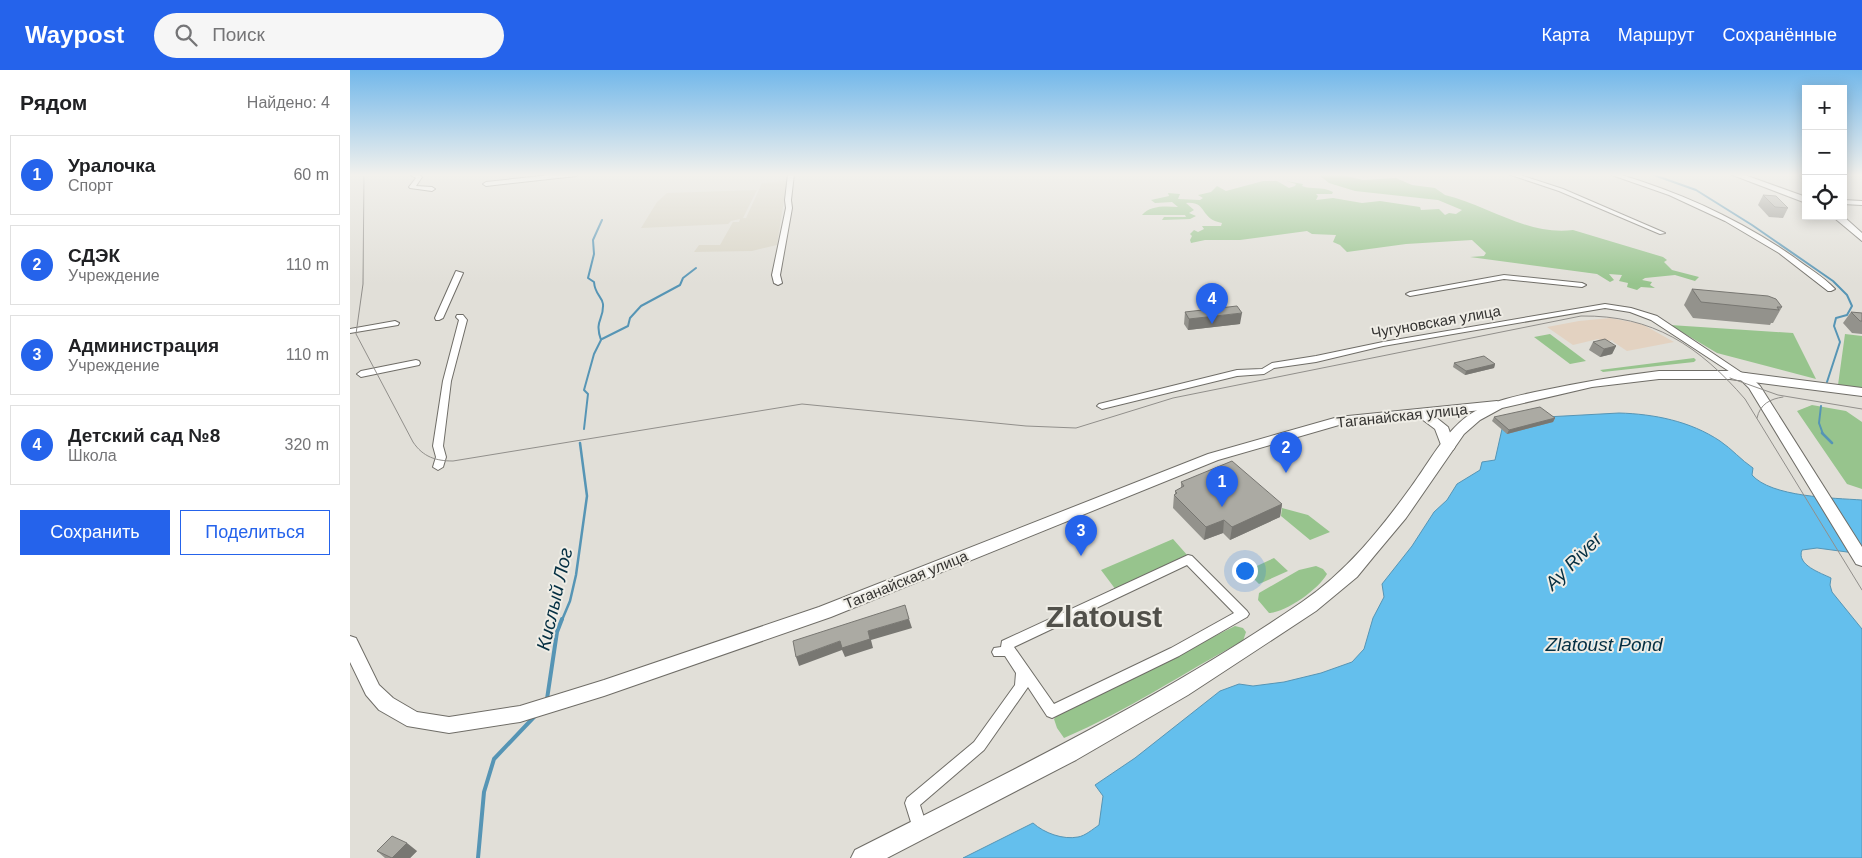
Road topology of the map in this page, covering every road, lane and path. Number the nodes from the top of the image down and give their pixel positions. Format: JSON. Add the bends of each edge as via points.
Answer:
{"nodes":[{"id":1,"x":788,"y":211,"type":"edge"},
{"id":2,"x":1610,"y":211,"type":"edge"},
{"id":3,"x":1712,"y":211,"type":"edge"},
{"id":4,"x":1842,"y":220,"type":"edge"},
{"id":5,"x":1662,"y":233,"type":"dead end"},
{"id":6,"x":1860,"y":235,"type":"edge"},
{"id":7,"x":459,"y":273,"type":"dead end"},
{"id":8,"x":778,"y":283,"type":"dead end"},
{"id":9,"x":1582,"y":285,"type":"dead end"},
{"id":10,"x":1831,"y":288,"type":"dead end"},
{"id":11,"x":1410,"y":294,"type":"dead end"},
{"id":12,"x":460,"y":317,"type":"dead end"},
{"id":13,"x":439,"y":318,"type":"dead end"},
{"id":14,"x":395,"y":323,"type":"dead end"},
{"id":15,"x":353,"y":331,"type":"edge"},
{"id":16,"x":416,"y":364,"type":"dead end"},
{"id":17,"x":361,"y":374,"type":"dead end"},
{"id":18,"x":1744,"y":377,"type":"junction"},
{"id":19,"x":1862,"y":392,"type":"edge"},
{"id":20,"x":1862,"y":402,"type":"edge"},
{"id":21,"x":1497,"y":405,"type":"junction"},
{"id":22,"x":1102,"y":406,"type":"dead end"},
{"id":23,"x":1422,"y":413,"type":"junction"},
{"id":24,"x":1448,"y":447,"type":"junction"},
{"id":25,"x":438,"y":467,"type":"dead end"},
{"id":26,"x":1862,"y":560,"type":"edge"},
{"id":27,"x":1243,"y":614,"type":"joint"},
{"id":28,"x":350,"y":643,"type":"edge"},
{"id":29,"x":998,"y":652,"type":"dead end"},
{"id":30,"x":920,"y":830,"type":"junction"},
{"id":31,"x":863,"y":858,"type":"edge"}],
"edges":[{"from":1,"to":8,"type":"street","via":[[776,275]]},
{"from":2,"to":5,"type":"street"},
{"from":3,"to":10,"type":"street","via":[[1727,217],[1797,262]]},
{"from":4,"to":6,"type":"main road"},
{"from":7,"to":13,"type":"street"},
{"from":9,"to":11,"type":"street","via":[[1504,277]]},
{"from":12,"to":25,"type":"street","via":[[463,320],[441,417]]},
{"from":14,"to":15,"type":"street"},
{"from":16,"to":17,"type":"street"},
{"from":18,"to":19,"type":"main road"},
{"from":18,"to":20,"type":"main road","via":[[1779,387]]},
{"from":18,"to":21,"type":"main road","via":[[1709,374],[1627,377]]},
{"from":18,"to":22,"type":"street","name":"Чугуновская улица","via":[[1654,318],[1606,306],[1392,342],[1316,360],[1246,368],[1238,373]]},
{"from":18,"to":26,"type":"main road","via":[[1754,386]]},
{"from":21,"to":23,"type":"main road","name":"Таганайская улица"},
{"from":21,"to":24,"type":"main road","via":[[1475,417],[1459,431]]},
{"from":23,"to":24,"type":"main road","via":[[1441,427]]},
{"from":23,"to":28,"type":"main road","name":"Таганайская улица","via":[[1338,421],[1218,455],[825,612],[520,714],[449,725],[414,720],[386,704],[372,690]]},
{"from":24,"to":30,"type":"main road","via":[[1369,551],[1310,606],[1181,689],[1069,753]]},
{"from":27,"to":27,"type":"street","via":[[1188,559],[1006,645],[1052,712],[1175,652]]},
{"from":29,"to":30,"type":"street","via":[[1008,651],[1023,672],[1021,687],[979,746],[912,803]]},
{"from":30,"to":31,"type":"main road"}]}
